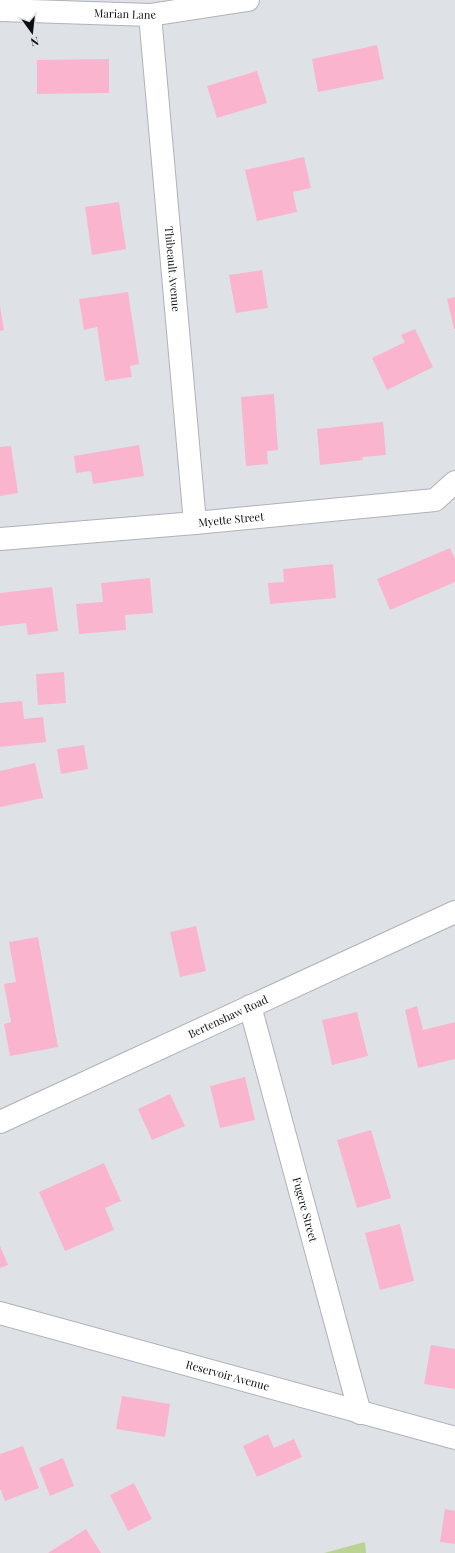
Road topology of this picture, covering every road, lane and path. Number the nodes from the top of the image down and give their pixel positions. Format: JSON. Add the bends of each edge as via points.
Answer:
{"nodes":[{"id":1,"x":248,"y":0,"type":"edge"},
{"id":2,"x":0,"y":10,"type":"edge"},
{"id":3,"x":150,"y":15,"type":"junction"},
{"id":4,"x":455,"y":482,"type":"edge"},
{"id":5,"x":195,"y":524,"type":"junction"},
{"id":6,"x":0,"y":539,"type":"edge"},
{"id":7,"x":455,"y":912,"type":"edge"},
{"id":8,"x":250,"y":1006,"type":"junction"},
{"id":9,"x":0,"y":1122,"type":"edge"},
{"id":10,"x":0,"y":1313,"type":"edge"},
{"id":11,"x":360,"y":1413,"type":"junction"},
{"id":12,"x":455,"y":1438,"type":"edge"}],
"edges":[{"from":1,"to":3,"type":"street","name":"Marian Lane"},
{"from":2,"to":3,"type":"street","name":"Marian Lane"},
{"from":3,"to":5,"type":"street","name":"Thibeault Avenue"},
{"from":4,"to":5,"type":"street","name":"Myette Street","via":[[436,500]]},
{"from":5,"to":6,"type":"street","name":"Myette Street"},
{"from":7,"to":8,"type":"street","name":"Bertenshaw Road"},
{"from":8,"to":9,"type":"street","name":"Bertenshaw Road"},
{"from":8,"to":11,"type":"street","name":"Fugere Street"},
{"from":10,"to":11,"type":"street","name":"Reservoir Avenue"},
{"from":11,"to":12,"type":"street","name":"Reservoir Avenue"}]}
